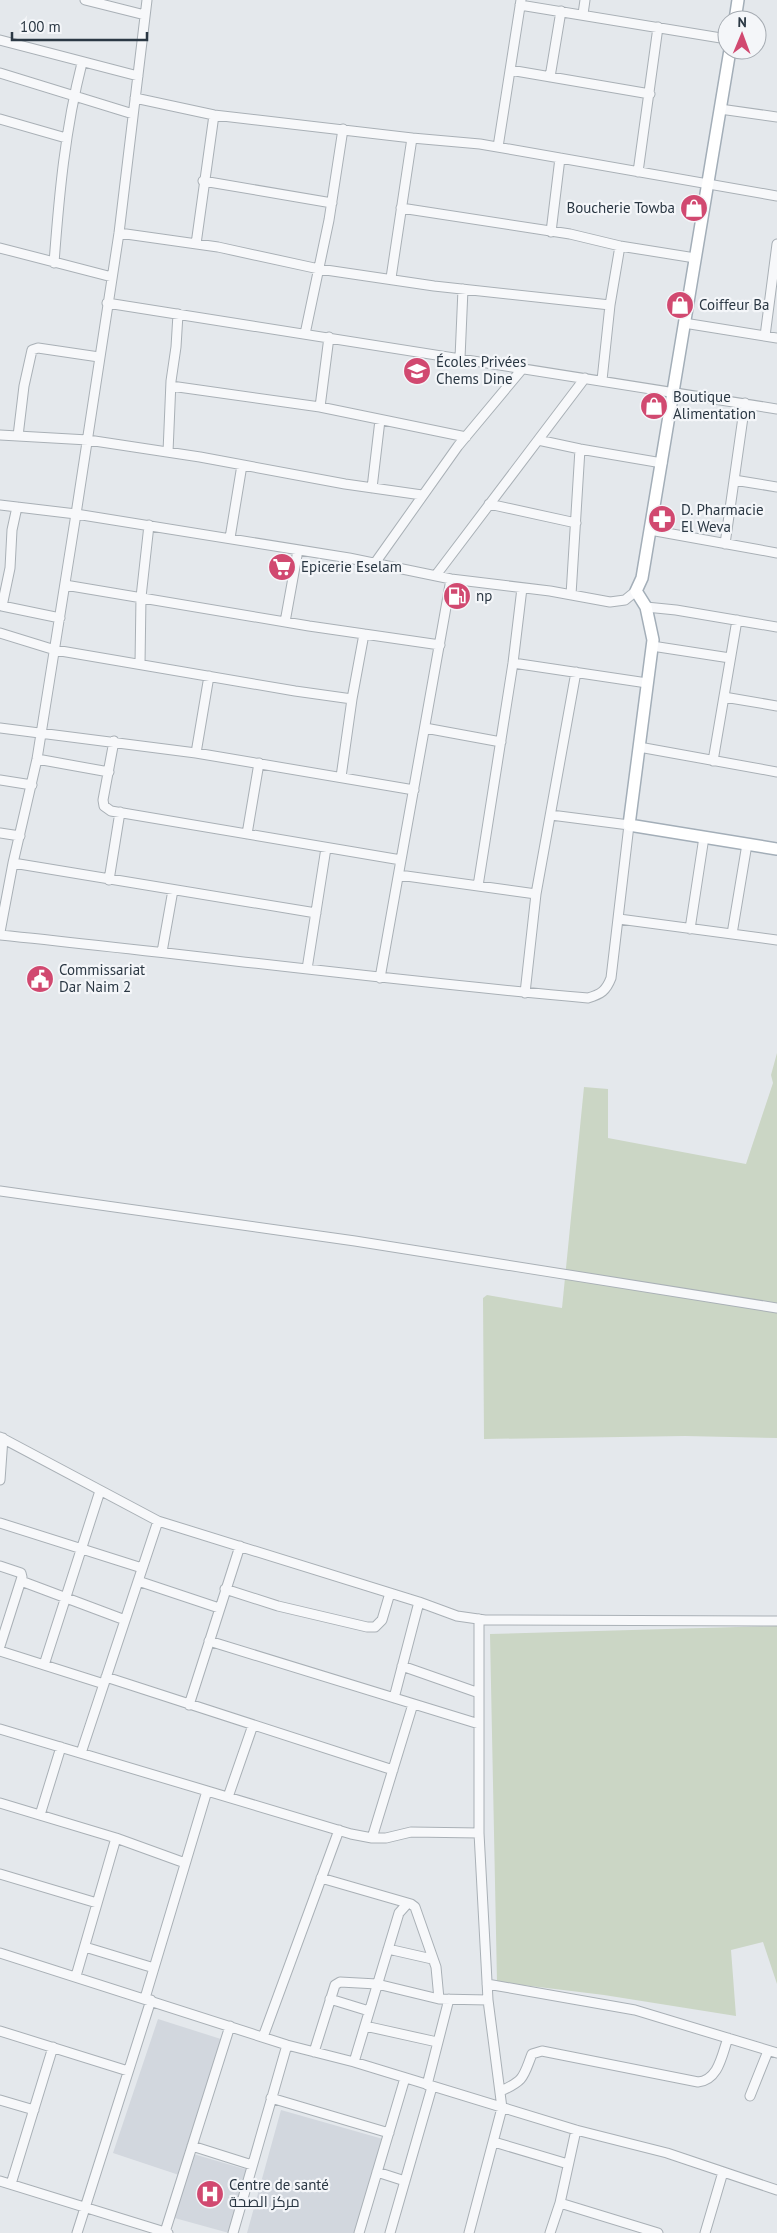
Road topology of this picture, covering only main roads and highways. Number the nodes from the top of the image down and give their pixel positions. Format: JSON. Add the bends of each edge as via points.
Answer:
{"nodes":[{"id":1,"x":728,"y":60,"type":"edge"},
{"id":2,"x":777,"y":849,"type":"edge"}],
"edges":[{"from":1,"to":2,"type":"main road","via":[[662,463],[641,583],[636,591],[646,607],[653,634],[628,825]]}]}
